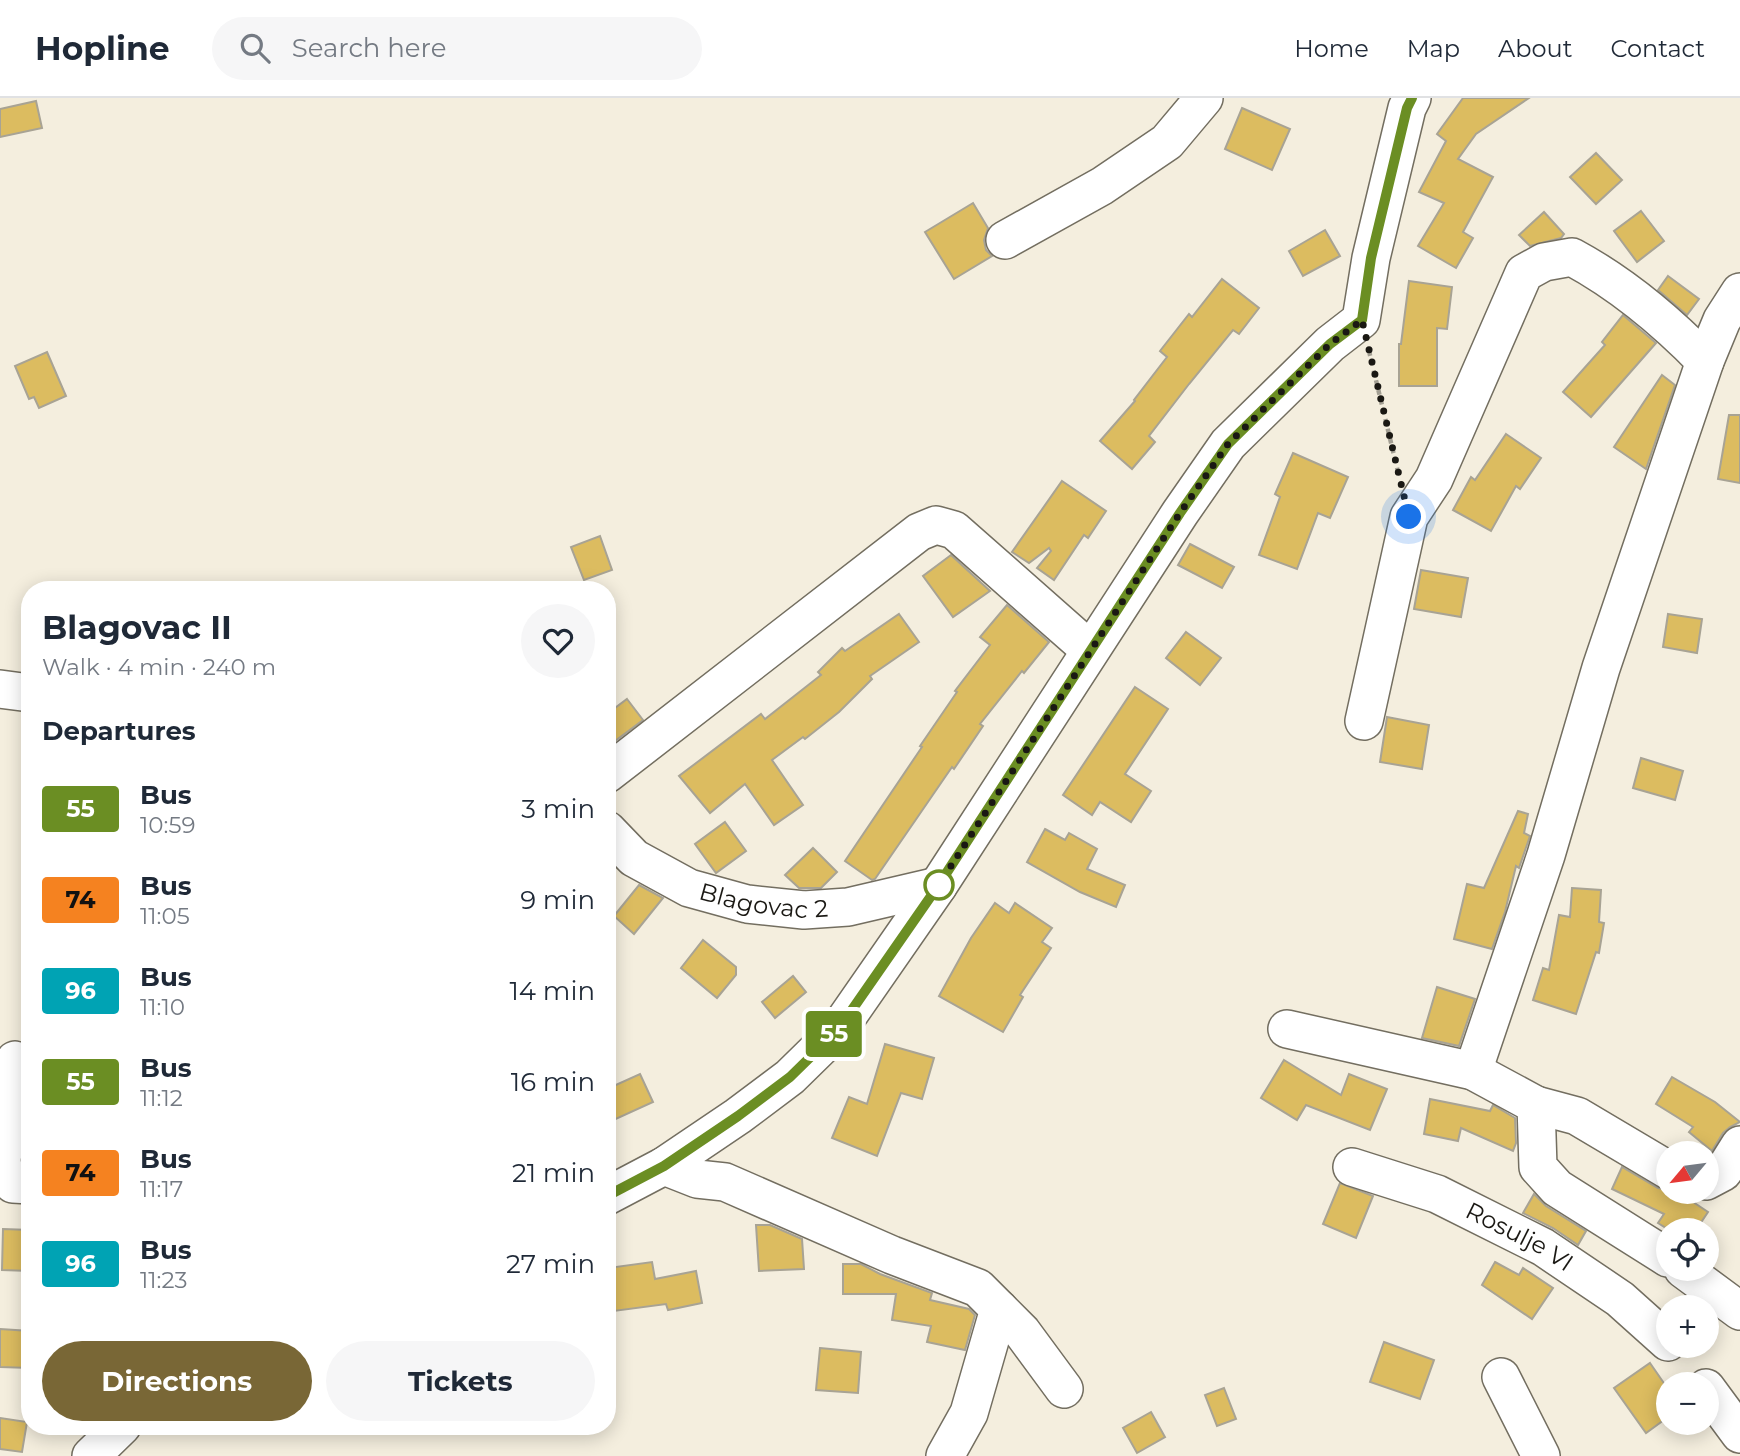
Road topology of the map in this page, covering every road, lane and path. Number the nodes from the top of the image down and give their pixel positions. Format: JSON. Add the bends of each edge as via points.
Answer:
{"nodes":[{"id":1,"x":1204,"y":98,"type":"edge"},
{"id":2,"x":1412,"y":98,"type":"edge"},
{"id":3,"x":1005,"y":240,"type":"dead end"},
{"id":4,"x":1740,"y":292,"type":"edge"},
{"id":5,"x":1362,"y":320,"type":"junction"},
{"id":6,"x":1705,"y":361,"type":"junction"},
{"id":7,"x":1409,"y":517,"type":"junction"},
{"id":8,"x":1090,"y":650,"type":"junction"},
{"id":9,"x":0,"y":689,"type":"edge"},
{"id":10,"x":21,"y":692,"type":"edge"},
{"id":11,"x":1364,"y":721,"type":"dead end"},
{"id":12,"x":616,"y":767,"type":"edge"},
{"id":13,"x":616,"y":839,"type":"edge"},
{"id":14,"x":938,"y":886,"type":"junction"},
{"id":15,"x":1287,"y":1029,"type":"dead end"},
{"id":16,"x":15,"y":1060,"type":"dead end"},
{"id":17,"x":1473,"y":1071,"type":"junction"},
{"id":18,"x":1536,"y":1105,"type":"junction"},
{"id":19,"x":1740,"y":1145,"type":"edge"},
{"id":20,"x":1656,"y":1163,"type":"edge"},
{"id":21,"x":664,"y":1166,"type":"junction"},
{"id":22,"x":1352,"y":1167,"type":"dead end"},
{"id":23,"x":1719,"y":1174,"type":"edge"},
{"id":24,"x":21,"y":1184,"type":"edge"},
{"id":25,"x":616,"y":1191,"type":"edge"},
{"id":26,"x":1656,"y":1250,"type":"edge"},
{"id":27,"x":1699,"y":1281,"type":"edge"},
{"id":28,"x":999,"y":1309,"type":"junction"},
{"id":29,"x":1740,"y":1311,"type":"edge"},
{"id":30,"x":1656,"y":1332,"type":"edge"},
{"id":31,"x":1681,"y":1358,"type":"edge"},
{"id":32,"x":1693,"y":1372,"type":"edge"},
{"id":33,"x":1501,"y":1377,"type":"dead end"},
{"id":34,"x":1064,"y":1389,"type":"dead end"},
{"id":35,"x":1719,"y":1406,"type":"edge"},
{"id":36,"x":1740,"y":1434,"type":"edge"},
{"id":37,"x":113,"y":1435,"type":"edge"},
{"id":38,"x":91,"y":1456,"type":"edge"},
{"id":39,"x":945,"y":1456,"type":"edge"},
{"id":40,"x":1541,"y":1456,"type":"edge"}],
"edges":[{"from":1,"to":3,"type":"street","via":[[1157,149],[1091,193]]},
{"from":2,"to":5,"type":"street","via":[[1371,258]]},
{"from":4,"to":6,"type":"street"},
{"from":5,"to":7,"type":"path"},
{"from":5,"to":8,"type":"street","via":[[1330,344],[1228,444]]},
{"from":6,"to":7,"type":"street","via":[[1677,332],[1593,268],[1572,257],[1544,262],[1524,274],[1434,479]]},
{"from":6,"to":17,"type":"street","via":[[1601,668],[1546,855]]},
{"from":7,"to":11,"type":"street"},
{"from":8,"to":12,"type":"street","via":[[954,530],[936,525],[919,533]]},
{"from":8,"to":14,"type":"street"},
{"from":9,"to":10,"type":"street"},
{"from":13,"to":14,"type":"street","name":"Blagovac 2","via":[[634,858],[690,888],[747,904],[804,910],[848,907]]},
{"from":14,"to":21,"type":"street","via":[[838,1030],[790,1077]]},
{"from":15,"to":17,"type":"street"},
{"from":16,"to":24,"type":"street","via":[[2,1160],[4,1175]]},
{"from":17,"to":18,"type":"street"},
{"from":18,"to":20,"type":"street","via":[[1577,1116]]},
{"from":18,"to":26,"type":"street","via":[[1538,1167],[1557,1188]]},
{"from":19,"to":23,"type":"street"},
{"from":21,"to":25,"type":"street"},
{"from":21,"to":28,"type":"street","via":[[697,1180],[725,1182],[978,1288]]},
{"from":22,"to":30,"type":"street","name":"Rosulje VI","via":[[1437,1194],[1543,1247],[1620,1299]]},
{"from":27,"to":29,"type":"street"},
{"from":28,"to":34,"type":"street"},
{"from":28,"to":39,"type":"street","via":[[970,1413]]},
{"from":31,"to":32,"type":"street","name":"Rosulje VI"},
{"from":33,"to":40,"type":"street"},
{"from":35,"to":36,"type":"street"},
{"from":37,"to":38,"type":"street"}]}
